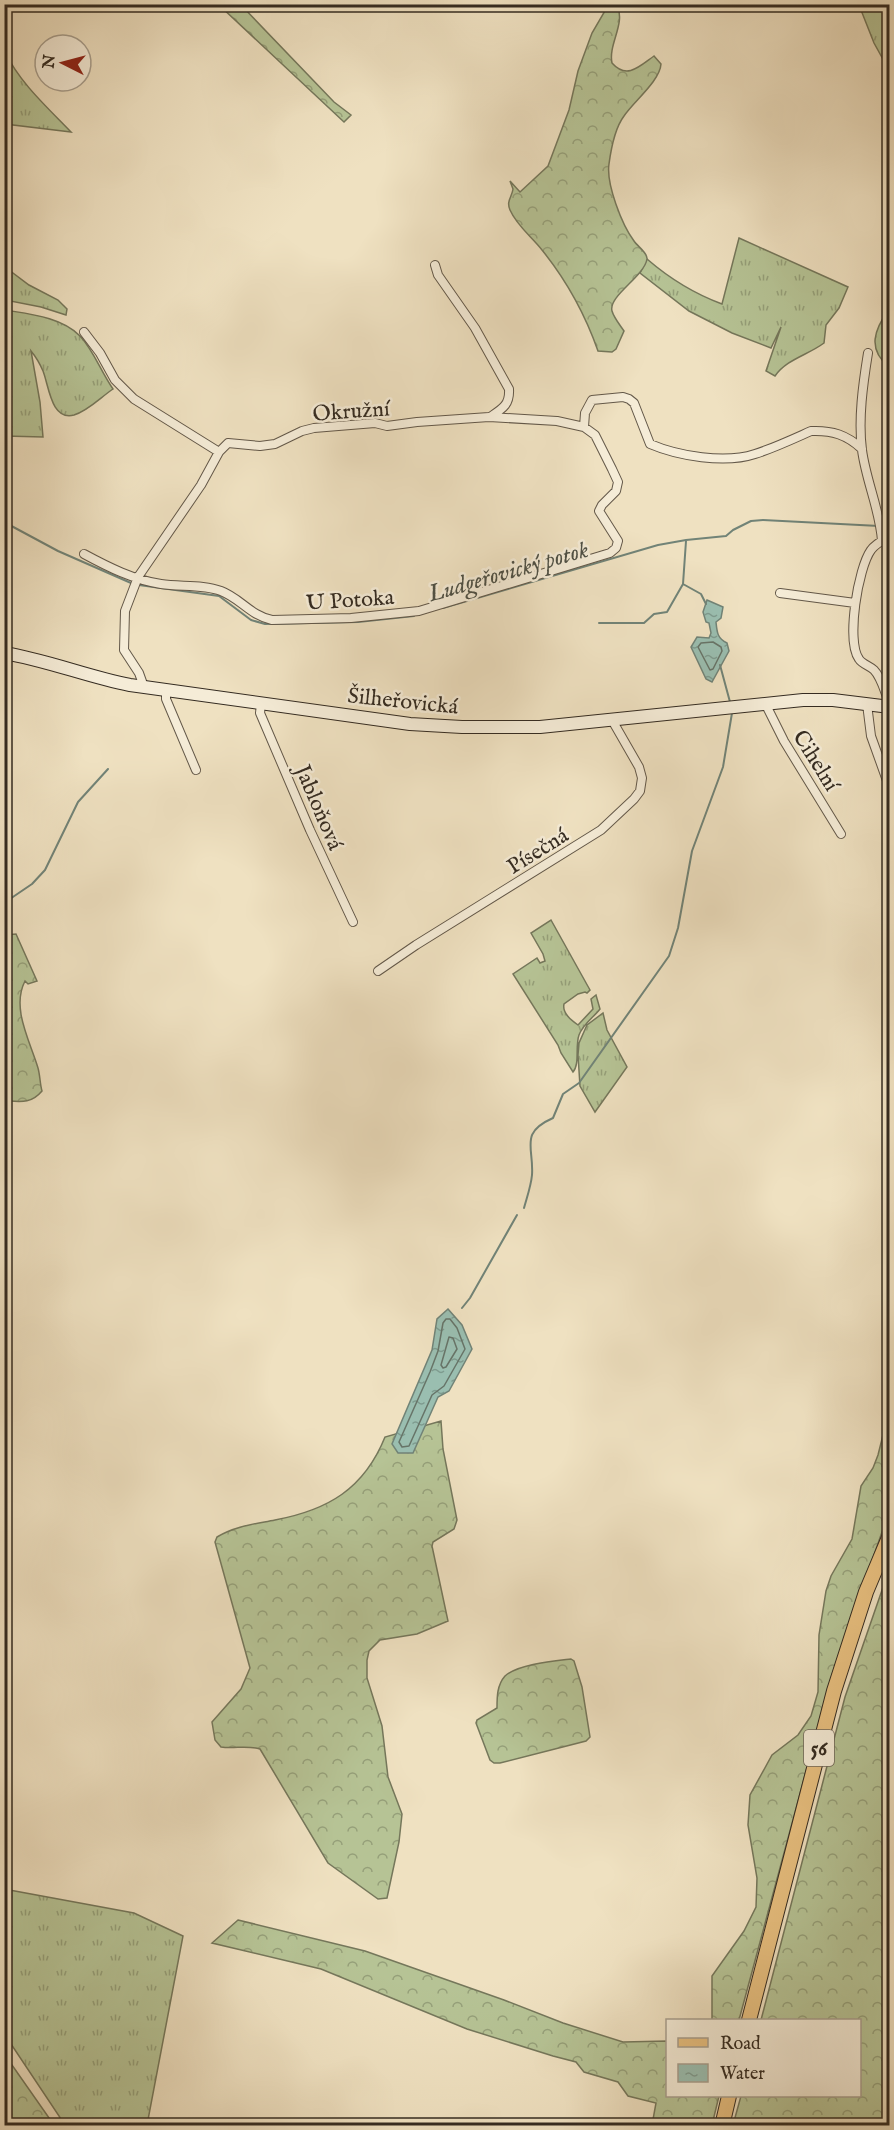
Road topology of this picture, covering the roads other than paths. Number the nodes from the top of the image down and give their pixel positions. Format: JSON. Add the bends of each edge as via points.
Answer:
{"nodes":[{"id":1,"x":435,"y":265,"type":"dead end"},
{"id":2,"x":84,"y":332,"type":"dead end"},
{"id":3,"x":868,"y":353,"type":"dead end"},
{"id":4,"x":489,"y":417,"type":"junction"},
{"id":5,"x":584,"y":427,"type":"junction"},
{"id":6,"x":862,"y":449,"type":"junction"},
{"id":7,"x":219,"y":452,"type":"junction"},
{"id":8,"x":886,"y":538,"type":"edge"},
{"id":9,"x":84,"y":554,"type":"dead end"},
{"id":10,"x":138,"y":577,"type":"junction"},
{"id":11,"x":780,"y":593,"type":"dead end"},
{"id":12,"x":855,"y":603,"type":"junction"},
{"id":13,"x":4,"y":653,"type":"edge"},
{"id":14,"x":144,"y":687,"type":"junction"},
{"id":15,"x":166,"y":690,"type":"junction"},
{"id":16,"x":261,"y":704,"type":"junction"},
{"id":17,"x":765,"y":704,"type":"junction"},
{"id":18,"x":867,"y":704,"type":"junction"},
{"id":19,"x":890,"y":705,"type":"edge"},
{"id":20,"x":612,"y":720,"type":"junction"},
{"id":21,"x":196,"y":770,"type":"dead end"},
{"id":22,"x":890,"y":789,"type":"edge"},
{"id":23,"x":841,"y":834,"type":"dead end"},
{"id":24,"x":353,"y":922,"type":"dead end"},
{"id":25,"x":378,"y":971,"type":"dead end"},
{"id":26,"x":890,"y":1535,"type":"edge"},
{"id":27,"x":749,"y":2019,"type":"edge"},
{"id":28,"x":729,"y":2097,"type":"edge"},
{"id":29,"x":722,"y":2126,"type":"edge"}],
"edges":[{"from":1,"to":4,"type":"street","via":[[509,389],[504,408]]},
{"from":2,"to":7,"type":"street","via":[[115,380],[134,399]]},
{"from":3,"to":6,"type":"street"},
{"from":4,"to":5,"type":"street","name":"Okružní","via":[[557,421]]},
{"from":4,"to":7,"type":"street","name":"Okružní","via":[[314,428],[275,444],[228,443]]},
{"from":5,"to":6,"type":"street","via":[[585,413],[592,400],[623,397],[634,403],[650,444],[676,453],[716,458],[753,455],[811,431],[825,430],[853,440]]},
{"from":5,"to":10,"type":"street","name":"U Potoka","via":[[595,435],[618,482],[616,491],[599,511],[618,541],[610,553],[395,615],[272,620],[261,618],[223,592],[159,584]]},
{"from":6,"to":8,"type":"street"},
{"from":7,"to":10,"type":"street"},
{"from":8,"to":12,"type":"street","via":[[872,548],[865,561]]},
{"from":9,"to":10,"type":"street","name":"U Potoka"},
{"from":10,"to":14,"type":"street","via":[[125,611],[124,650],[140,673]]},
{"from":11,"to":12,"type":"street"},
{"from":12,"to":19,"type":"street","via":[[855,646],[859,659],[876,672]]},
{"from":13,"to":14,"type":"street","name":"Šilheřovická"},
{"from":14,"to":15,"type":"street","name":"Šilheřovická"},
{"from":15,"to":16,"type":"street","name":"Šilheřovická"},
{"from":15,"to":21,"type":"street","via":[[166,699]]},
{"from":16,"to":20,"type":"street","name":"Šilheřovická","via":[[462,727],[540,727]]},
{"from":16,"to":24,"type":"street","name":"Jabloňová","via":[[260,712]]},
{"from":17,"to":18,"type":"street","name":"Šilheřovická","via":[[803,700]]},
{"from":17,"to":20,"type":"street","name":"Šilheřovická"},
{"from":17,"to":23,"type":"street","name":"Cihelní"},
{"from":18,"to":19,"type":"street","name":"Šilheřovická"},
{"from":18,"to":22,"type":"street","via":[[871,736]]},
{"from":20,"to":25,"type":"street","name":"Písečná","via":[[642,778],[639,791],[628,806],[601,830]]},
{"from":26,"to":27,"type":"main road","number":"56","via":[[840,1670]]},
{"from":28,"to":29,"type":"main road"}]}
